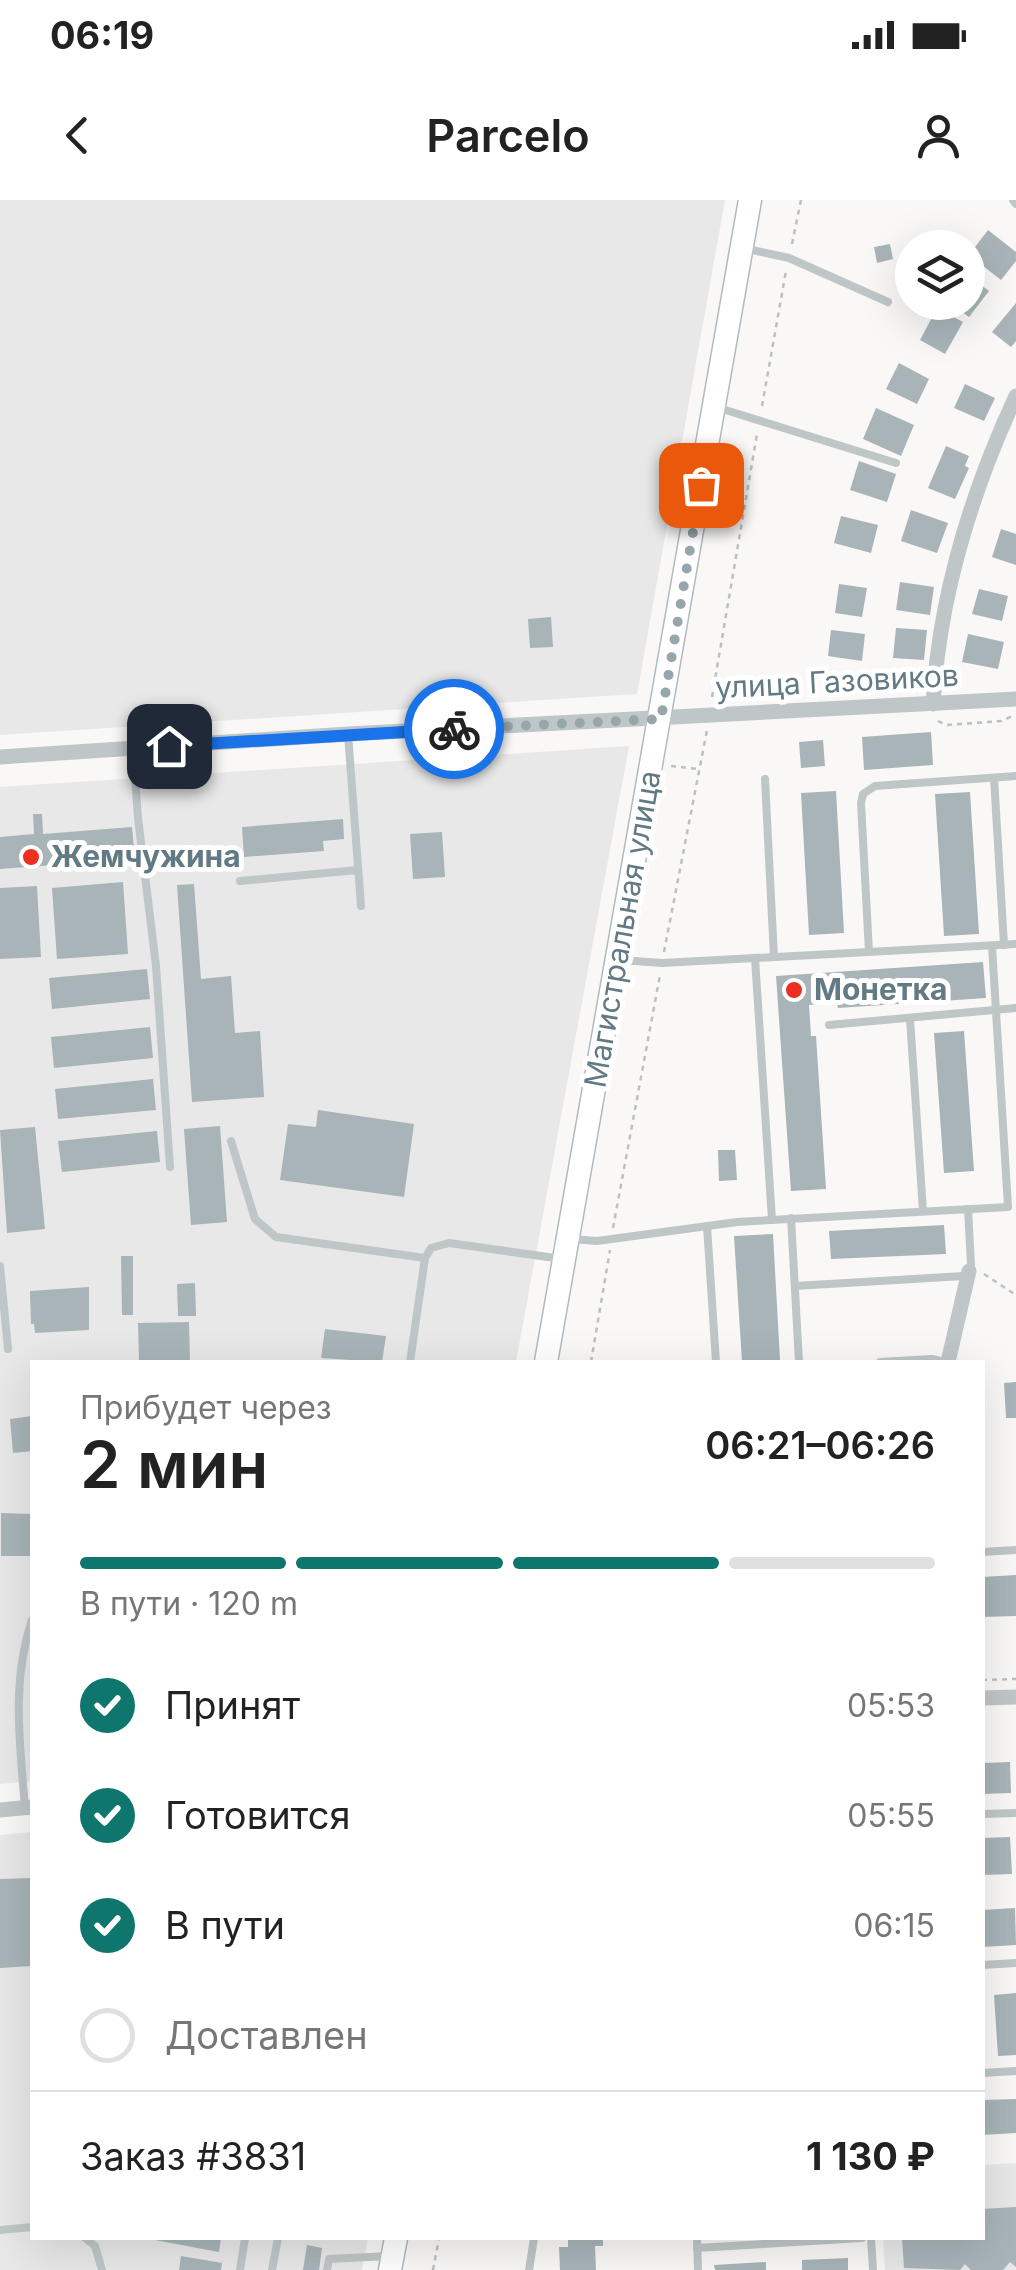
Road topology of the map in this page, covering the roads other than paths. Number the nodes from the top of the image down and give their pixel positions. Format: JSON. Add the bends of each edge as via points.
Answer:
{"nodes":[{"id":1,"x":750,"y":200,"type":"edge"},
{"id":2,"x":742,"y":248,"type":"junction"},
{"id":3,"x":888,"y":302,"type":"dead end"},
{"id":4,"x":1016,"y":396,"type":"edge"},
{"id":5,"x":714,"y":408,"type":"junction"},
{"id":6,"x":896,"y":463,"type":"dead end"},
{"id":7,"x":1016,"y":699,"type":"edge"},
{"id":8,"x":933,"y":704,"type":"junction"},
{"id":9,"x":661,"y":719,"type":"junction"},
{"id":10,"x":348,"y":734,"type":"junction"},
{"id":11,"x":133,"y":748,"type":"junction"},
{"id":12,"x":0,"y":757,"type":"edge"},
{"id":13,"x":1016,"y":776,"type":"edge"},
{"id":14,"x":766,"y":778,"type":"dead end"},
{"id":15,"x":994,"y":778,"type":"junction"},
{"id":16,"x":358,"y":870,"type":"junction"},
{"id":17,"x":240,"y":881,"type":"dead end"},
{"id":18,"x":360,"y":906,"type":"dead end"},
{"id":19,"x":1016,"y":944,"type":"edge"},
{"id":20,"x":1004,"y":945,"type":"junction"},
{"id":21,"x":992,"y":946,"type":"junction"},
{"id":22,"x":869,"y":952,"type":"junction"},
{"id":23,"x":774,"y":957,"type":"junction"},
{"id":24,"x":755,"y":958,"type":"junction"},
{"id":25,"x":615,"y":960,"type":"junction"},
{"id":26,"x":1016,"y":1008,"type":"edge"},
{"id":27,"x":996,"y":1009,"type":"junction"},
{"id":28,"x":910,"y":1020,"type":"junction"},
{"id":29,"x":829,"y":1025,"type":"dead end"},
{"id":30,"x":230,"y":1141,"type":"dead end"},
{"id":31,"x":170,"y":1168,"type":"dead end"},
{"id":32,"x":968,"y":1209,"type":"junction"},
{"id":33,"x":923,"y":1211,"type":"junction"},
{"id":34,"x":791,"y":1218,"type":"junction"},
{"id":35,"x":772,"y":1220,"type":"junction"},
{"id":36,"x":707,"y":1226,"type":"junction"},
{"id":37,"x":566,"y":1249,"type":"junction"},
{"id":38,"x":425,"y":1258,"type":"junction"},
{"id":39,"x":0,"y":1266,"type":"edge"},
{"id":40,"x":970,"y":1268,"type":"junction"},
{"id":41,"x":795,"y":1286,"type":"junction"},
{"id":42,"x":8,"y":1349,"type":"dead end"},
{"id":43,"x":410,"y":1360,"type":"edge"},
{"id":44,"x":546,"y":1360,"type":"edge"},
{"id":45,"x":716,"y":1360,"type":"edge"},
{"id":46,"x":799,"y":1360,"type":"edge"},
{"id":47,"x":947,"y":1360,"type":"edge"},
{"id":48,"x":1016,"y":1550,"type":"edge"},
{"id":49,"x":985,"y":1552,"type":"edge"},
{"id":50,"x":30,"y":1626,"type":"edge"},
{"id":51,"x":1016,"y":1697,"type":"edge"},
{"id":52,"x":985,"y":1698,"type":"edge"},
{"id":53,"x":29,"y":1807,"type":"edge"},
{"id":54,"x":0,"y":1810,"type":"edge"},
{"id":55,"x":1016,"y":1813,"type":"edge"},
{"id":56,"x":985,"y":1814,"type":"edge"},
{"id":57,"x":1016,"y":1963,"type":"edge"},
{"id":58,"x":985,"y":1964,"type":"edge"},
{"id":59,"x":1016,"y":2071,"type":"edge"},
{"id":60,"x":985,"y":2073,"type":"edge"},
{"id":61,"x":30,"y":2228,"type":"edge"},
{"id":62,"x":0,"y":2230,"type":"edge"},
{"id":63,"x":88,"y":2240,"type":"edge"},
{"id":64,"x":244,"y":2240,"type":"edge"},
{"id":65,"x":278,"y":2240,"type":"edge"},
{"id":66,"x":534,"y":2240,"type":"edge"},
{"id":67,"x":697,"y":2240,"type":"edge"},
{"id":68,"x":829,"y":2240,"type":"edge"},
{"id":69,"x":872,"y":2240,"type":"edge"},
{"id":70,"x":697,"y":2248,"type":"junction"},
{"id":71,"x":393,"y":2254,"type":"edge"},
{"id":72,"x":102,"y":2270,"type":"edge"},
{"id":73,"x":240,"y":2270,"type":"edge"},
{"id":74,"x":272,"y":2270,"type":"edge"},
{"id":75,"x":327,"y":2270,"type":"edge"},
{"id":76,"x":529,"y":2270,"type":"edge"},
{"id":77,"x":698,"y":2270,"type":"edge"},
{"id":78,"x":873,"y":2270,"type":"edge"}],
"edges":[{"from":1,"to":2,"type":"main road","name":"Магистральная улица"},
{"from":2,"to":3,"type":"lane","via":[[789,258]]},
{"from":2,"to":5,"type":"main road","name":"Магистральная улица"},
{"from":4,"to":8,"type":"street","via":[[982,476],[949,585]]},
{"from":5,"to":6,"type":"lane"},
{"from":5,"to":9,"type":"main road","name":"Магистральная улица"},
{"from":7,"to":8,"type":"street","name":"улица Газовиков"},
{"from":8,"to":9,"type":"street","name":"улица Газовиков"},
{"from":9,"to":10,"type":"street","name":"улица Газовиков"},
{"from":9,"to":25,"type":"main road","name":"Магистральная улица"},
{"from":10,"to":11,"type":"street","name":"улица Газовиков"},
{"from":10,"to":16,"type":"lane"},
{"from":11,"to":12,"type":"street","name":"улица Газовиков"},
{"from":11,"to":31,"type":"lane"},
{"from":13,"to":15,"type":"lane"},
{"from":14,"to":23,"type":"lane"},
{"from":15,"to":20,"type":"lane"},
{"from":15,"to":22,"type":"lane","via":[[875,786],[863,794]]},
{"from":16,"to":17,"type":"lane"},
{"from":16,"to":18,"type":"lane"},
{"from":19,"to":20,"type":"lane"},
{"from":20,"to":21,"type":"lane"},
{"from":21,"to":22,"type":"lane"},
{"from":21,"to":27,"type":"lane"},
{"from":22,"to":23,"type":"lane"},
{"from":23,"to":24,"type":"lane"},
{"from":24,"to":25,"type":"lane"},
{"from":24,"to":35,"type":"lane"},
{"from":25,"to":37,"type":"main road","name":"Магистральная улица"},
{"from":26,"to":27,"type":"lane"},
{"from":27,"to":28,"type":"lane"},
{"from":27,"to":32,"type":"lane","via":[[1008,1208]]},
{"from":28,"to":29,"type":"lane"},
{"from":28,"to":33,"type":"lane"},
{"from":30,"to":38,"type":"lane","via":[[255,1218],[276,1237]]},
{"from":32,"to":33,"type":"lane"},
{"from":32,"to":40,"type":"lane"},
{"from":33,"to":34,"type":"lane"},
{"from":34,"to":35,"type":"lane"},
{"from":34,"to":41,"type":"lane"},
{"from":35,"to":36,"type":"lane"},
{"from":36,"to":37,"type":"lane"},
{"from":36,"to":45,"type":"lane"},
{"from":37,"to":38,"type":"lane","via":[[449,1243],[431,1248]]},
{"from":37,"to":44,"type":"main road","name":"Магистральная улица"},
{"from":38,"to":43,"type":"lane"},
{"from":39,"to":42,"type":"lane"},
{"from":40,"to":41,"type":"lane","via":[[958,1278]]},
{"from":40,"to":47,"type":"street"},
{"from":41,"to":46,"type":"lane"},
{"from":48,"to":49,"type":"lane"},
{"from":50,"to":53,"type":"lane","via":[[18,1699]]},
{"from":51,"to":52,"type":"street"},
{"from":53,"to":54,"type":"street"},
{"from":55,"to":56,"type":"lane"},
{"from":57,"to":58,"type":"lane"},
{"from":59,"to":60,"type":"lane"},
{"from":61,"to":62,"type":"lane"},
{"from":63,"to":72,"type":"lane"},
{"from":64,"to":73,"type":"lane"},
{"from":65,"to":74,"type":"lane"},
{"from":66,"to":76,"type":"lane"},
{"from":67,"to":70,"type":"lane"},
{"from":68,"to":70,"type":"lane"},
{"from":69,"to":78,"type":"lane"},
{"from":70,"to":77,"type":"lane"},
{"from":71,"to":75,"type":"lane","via":[[329,2259]]}]}
